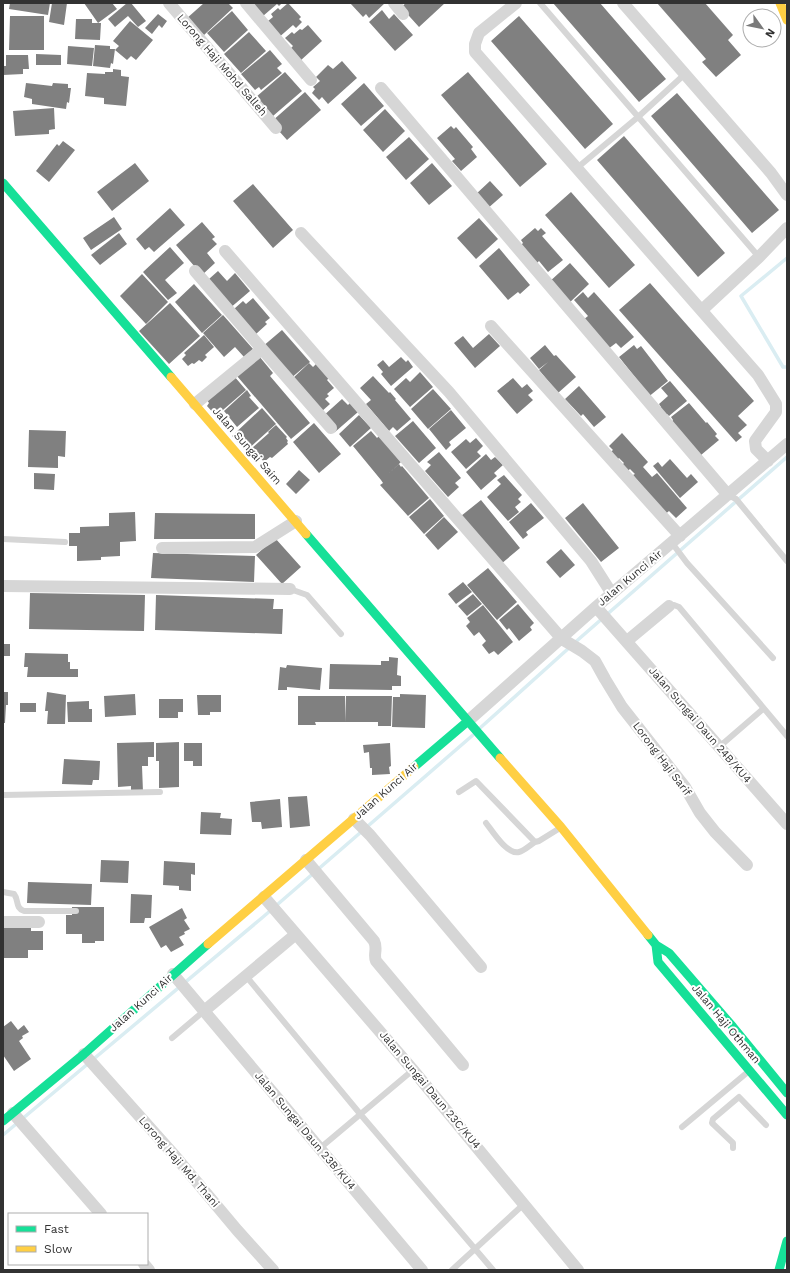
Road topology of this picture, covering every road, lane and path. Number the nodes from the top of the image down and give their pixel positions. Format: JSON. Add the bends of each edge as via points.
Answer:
{"nodes":[{"id":1,"x":168,"y":3,"type":"edge"},
{"id":2,"x":246,"y":3,"type":"edge"},
{"id":3,"x":394,"y":3,"type":"edge"},
{"id":4,"x":516,"y":3,"type":"edge"},
{"id":5,"x":540,"y":3,"type":"edge"},
{"id":6,"x":623,"y":3,"type":"edge"},
{"id":7,"x":780,"y":3,"type":"edge"},
{"id":8,"x":403,"y":14,"type":"dead end"},
{"id":9,"x":787,"y":20,"type":"edge"},
{"id":10,"x":685,"y":74,"type":"junction"},
{"id":11,"x":311,"y":80,"type":"dead end"},
{"id":12,"x":381,"y":88,"type":"dead end"},
{"id":13,"x":638,"y":117,"type":"junction"},
{"id":14,"x":276,"y":128,"type":"dead end"},
{"id":15,"x":577,"y":168,"type":"junction"},
{"id":16,"x":3,"y":183,"type":"edge"},
{"id":17,"x":787,"y":195,"type":"edge"},
{"id":18,"x":787,"y":228,"type":"edge"},
{"id":19,"x":301,"y":233,"type":"dead end"},
{"id":20,"x":225,"y":251,"type":"dead end"},
{"id":21,"x":759,"y":257,"type":"junction"},
{"id":22,"x":195,"y":271,"type":"dead end"},
{"id":23,"x":702,"y":310,"type":"junction"},
{"id":24,"x":491,"y":326,"type":"dead end"},
{"id":25,"x":262,"y":349,"type":"junction"},
{"id":26,"x":195,"y":404,"type":"junction"},
{"id":27,"x":331,"y":428,"type":"dead end"},
{"id":28,"x":787,"y":444,"type":"edge"},
{"id":29,"x":768,"y":461,"type":"junction"},
{"id":30,"x":732,"y":497,"type":"junction"},
{"id":31,"x":296,"y":521,"type":"junction"},
{"id":32,"x":3,"y":539,"type":"edge"},
{"id":33,"x":65,"y":542,"type":"dead end"},
{"id":34,"x":676,"y":543,"type":"junction"},
{"id":35,"x":162,"y":548,"type":"dead end"},
{"id":36,"x":787,"y":561,"type":"edge"},
{"id":37,"x":3,"y":586,"type":"edge"},
{"id":38,"x":290,"y":589,"type":"joint"},
{"id":39,"x":612,"y":594,"type":"junction"},
{"id":40,"x":669,"y":606,"type":"joint"},
{"id":41,"x":599,"y":610,"type":"junction"},
{"id":42,"x":341,"y":634,"type":"dead end"},
{"id":43,"x":566,"y":641,"type":"junction"},
{"id":44,"x":627,"y":641,"type":"junction"},
{"id":45,"x":773,"y":658,"type":"dead end"},
{"id":46,"x":763,"y":709,"type":"junction"},
{"id":47,"x":469,"y":723,"type":"junction"},
{"id":48,"x":787,"y":736,"type":"edge"},
{"id":49,"x":719,"y":747,"type":"junction"},
{"id":50,"x":160,"y":792,"type":"dead end"},
{"id":51,"x":459,"y":792,"type":"dead end"},
{"id":52,"x":3,"y":795,"type":"edge"},
{"id":53,"x":486,"y":824,"type":"dead end"},
{"id":54,"x":787,"y":824,"type":"edge"},
{"id":55,"x":361,"y":826,"type":"junction"},
{"id":56,"x":561,"y":827,"type":"junction"},
{"id":57,"x":535,"y":842,"type":"junction"},
{"id":58,"x":747,"y":865,"type":"dead end"},
{"id":59,"x":313,"y":867,"type":"junction"},
{"id":60,"x":3,"y":892,"type":"edge"},
{"id":61,"x":266,"y":900,"type":"junction"},
{"id":62,"x":76,"y":911,"type":"dead end"},
{"id":63,"x":3,"y":922,"type":"edge"},
{"id":64,"x":39,"y":922,"type":"dead end"},
{"id":65,"x":296,"y":934,"type":"junction"},
{"id":66,"x":656,"y":945,"type":"junction"},
{"id":67,"x":481,"y":967,"type":"dead end"},
{"id":68,"x":246,"y":976,"type":"junction"},
{"id":69,"x":176,"y":978,"type":"junction"},
{"id":70,"x":204,"y":1011,"type":"junction"},
{"id":71,"x":172,"y":1038,"type":"dead end"},
{"id":72,"x":85,"y":1056,"type":"junction"},
{"id":73,"x":463,"y":1065,"type":"dead end"},
{"id":74,"x":413,"y":1070,"type":"junction"},
{"id":75,"x":750,"y":1070,"type":"junction"},
{"id":76,"x":787,"y":1093,"type":"edge"},
{"id":77,"x":704,"y":1108,"type":"junction"},
{"id":78,"x":360,"y":1115,"type":"junction"},
{"id":79,"x":787,"y":1115,"type":"edge"},
{"id":80,"x":18,"y":1119,"type":"junction"},
{"id":81,"x":713,"y":1119,"type":"junction"},
{"id":82,"x":3,"y":1121,"type":"edge"},
{"id":83,"x":766,"y":1125,"type":"dead end"},
{"id":84,"x":682,"y":1127,"type":"dead end"},
{"id":85,"x":733,"y":1148,"type":"dead end"},
{"id":86,"x":319,"y":1149,"type":"junction"},
{"id":87,"x":524,"y":1204,"type":"junction"},
{"id":88,"x":100,"y":1213,"type":"edge"},
{"id":89,"x":787,"y":1241,"type":"edge"},
{"id":90,"x":474,"y":1249,"type":"junction"},
{"id":91,"x":273,"y":1270,"type":"edge"},
{"id":92,"x":422,"y":1270,"type":"edge"},
{"id":93,"x":452,"y":1270,"type":"edge"},
{"id":94,"x":493,"y":1270,"type":"edge"},
{"id":95,"x":578,"y":1270,"type":"edge"},
{"id":96,"x":779,"y":1270,"type":"edge"}],
"edges":[{"from":1,"to":14,"type":"street","name":"Lorong Haji Mohd Salleh"},
{"from":2,"to":11,"type":"street"},
{"from":3,"to":8,"type":"street"},
{"from":4,"to":15,"type":"street","via":[[479,33],[474,44],[474,52]]},
{"from":5,"to":13,"type":"lane"},
{"from":6,"to":10,"type":"street"},
{"from":7,"to":9,"type":"main road"},
{"from":10,"to":13,"type":"lane"},
{"from":10,"to":17,"type":"street","via":[[771,172]]},
{"from":12,"to":30,"type":"street"},
{"from":13,"to":15,"type":"lane"},
{"from":13,"to":21,"type":"lane"},
{"from":15,"to":23,"type":"street"},
{"from":16,"to":26,"type":"main road","name":"Jalan Sungai Saim"},
{"from":18,"to":21,"type":"street"},
{"from":19,"to":39,"type":"street","via":[[449,392],[591,561]]},
{"from":20,"to":43,"type":"street","name":"Lorong Haji Sarif"},
{"from":21,"to":23,"type":"street"},
{"from":22,"to":25,"type":"street"},
{"from":23,"to":29,"type":"street","via":[[758,375],[776,404],[776,412],[755,441],[756,449]]},
{"from":24,"to":34,"type":"street"},
{"from":25,"to":26,"type":"street"},
{"from":25,"to":27,"type":"street"},
{"from":26,"to":31,"type":"main road","name":"Jalan Sungai Saim"},
{"from":28,"to":29,"type":"street","name":"Jalan Kunci Air"},
{"from":29,"to":30,"type":"street","name":"Jalan Kunci Air"},
{"from":30,"to":34,"type":"street","name":"Jalan Kunci Air"},
{"from":30,"to":36,"type":"lane"},
{"from":31,"to":35,"type":"street","via":[[255,547]]},
{"from":31,"to":47,"type":"main road","name":"Jalan Sungai Saim"},
{"from":32,"to":33,"type":"lane"},
{"from":34,"to":39,"type":"street","name":"Jalan Kunci Air"},
{"from":34,"to":45,"type":"lane","via":[[688,563]]},
{"from":37,"to":38,"type":"street"},
{"from":38,"to":42,"type":"lane","via":[[306,595]]},
{"from":39,"to":41,"type":"street","name":"Jalan Kunci Air"},
{"from":40,"to":44,"type":"street"},
{"from":40,"to":46,"type":"lane","via":[[678,607]]},
{"from":41,"to":43,"type":"street","name":"Jalan Kunci Air"},
{"from":41,"to":44,"type":"street","name":"Jalan Sungai Daun 24B/KU4"},
{"from":43,"to":47,"type":"street","name":"Jalan Kunci Air"},
{"from":43,"to":58,"type":"street","name":"Lorong Haji Sarif","via":[[595,661],[622,707],[685,787],[700,813]]},
{"from":44,"to":49,"type":"street","name":"Jalan Sungai Daun 24B/KU4"},
{"from":46,"to":48,"type":"lane"},
{"from":46,"to":49,"type":"lane"},
{"from":47,"to":55,"type":"main road","name":"Jalan Kunci Air"},
{"from":47,"to":56,"type":"main road","name":"Jalan Sungai Saim"},
{"from":49,"to":54,"type":"street","name":"Jalan Sungai Daun 24B/KU4"},
{"from":50,"to":52,"type":"lane"},
{"from":51,"to":57,"type":"lane","via":[[476,781]]},
{"from":53,"to":57,"type":"lane","via":[[507,849],[513,852],[520,852]]},
{"from":55,"to":59,"type":"main road","name":"Jalan Kunci Air"},
{"from":55,"to":67,"type":"street"},
{"from":56,"to":57,"type":"lane"},
{"from":56,"to":66,"type":"main road","name":"Jalan Sungai Saim"},
{"from":59,"to":61,"type":"main road","name":"Jalan Kunci Air"},
{"from":59,"to":73,"type":"street","via":[[374,941],[376,961]]},
{"from":60,"to":62,"type":"lane","via":[[14,894],[20,910]]},
{"from":61,"to":65,"type":"street","name":"Jalan Sungai Daun 23C/KU4"},
{"from":61,"to":69,"type":"main road","name":"Jalan Kunci Air"},
{"from":63,"to":64,"type":"street"},
{"from":65,"to":68,"type":"street"},
{"from":65,"to":74,"type":"street","name":"Jalan Sungai Daun 23C/KU4"},
{"from":66,"to":75,"type":"main road","name":"Jalan Haji Othman","via":[[658,962]]},
{"from":66,"to":76,"type":"main road","via":[[670,953]]},
{"from":68,"to":70,"type":"street"},
{"from":68,"to":78,"type":"lane"},
{"from":69,"to":70,"type":"street","name":"Jalan Sungai Daun 23B/KU4"},
{"from":69,"to":72,"type":"main road","name":"Jalan Kunci Air"},
{"from":70,"to":71,"type":"lane"},
{"from":70,"to":86,"type":"street","name":"Jalan Sungai Daun 23B/KU4"},
{"from":72,"to":80,"type":"main road","name":"Jalan Kunci Air"},
{"from":72,"to":91,"type":"street","name":"Lorong Haji Md. Thani"},
{"from":74,"to":78,"type":"lane"},
{"from":74,"to":87,"type":"street","name":"Jalan Sungai Daun 23C/KU4"},
{"from":75,"to":77,"type":"lane"},
{"from":75,"to":79,"type":"main road","name":"Jalan Haji Othman"},
{"from":77,"to":81,"type":"lane"},
{"from":77,"to":84,"type":"lane"},
{"from":78,"to":86,"type":"lane"},
{"from":78,"to":90,"type":"lane"},
{"from":80,"to":82,"type":"main road","name":"Jalan Kunci Air"},
{"from":80,"to":88,"type":"street"},
{"from":81,"to":83,"type":"lane","via":[[739,1097]]},
{"from":81,"to":85,"type":"lane","via":[[712,1123],[732,1143]]},
{"from":86,"to":92,"type":"street","name":"Jalan Sungai Daun 23B/KU4"},
{"from":87,"to":90,"type":"lane"},
{"from":87,"to":95,"type":"street","name":"Jalan Sungai Daun 23C/KU4"},
{"from":89,"to":96,"type":"main road"},
{"from":90,"to":93,"type":"lane"},
{"from":90,"to":94,"type":"lane"}]}
